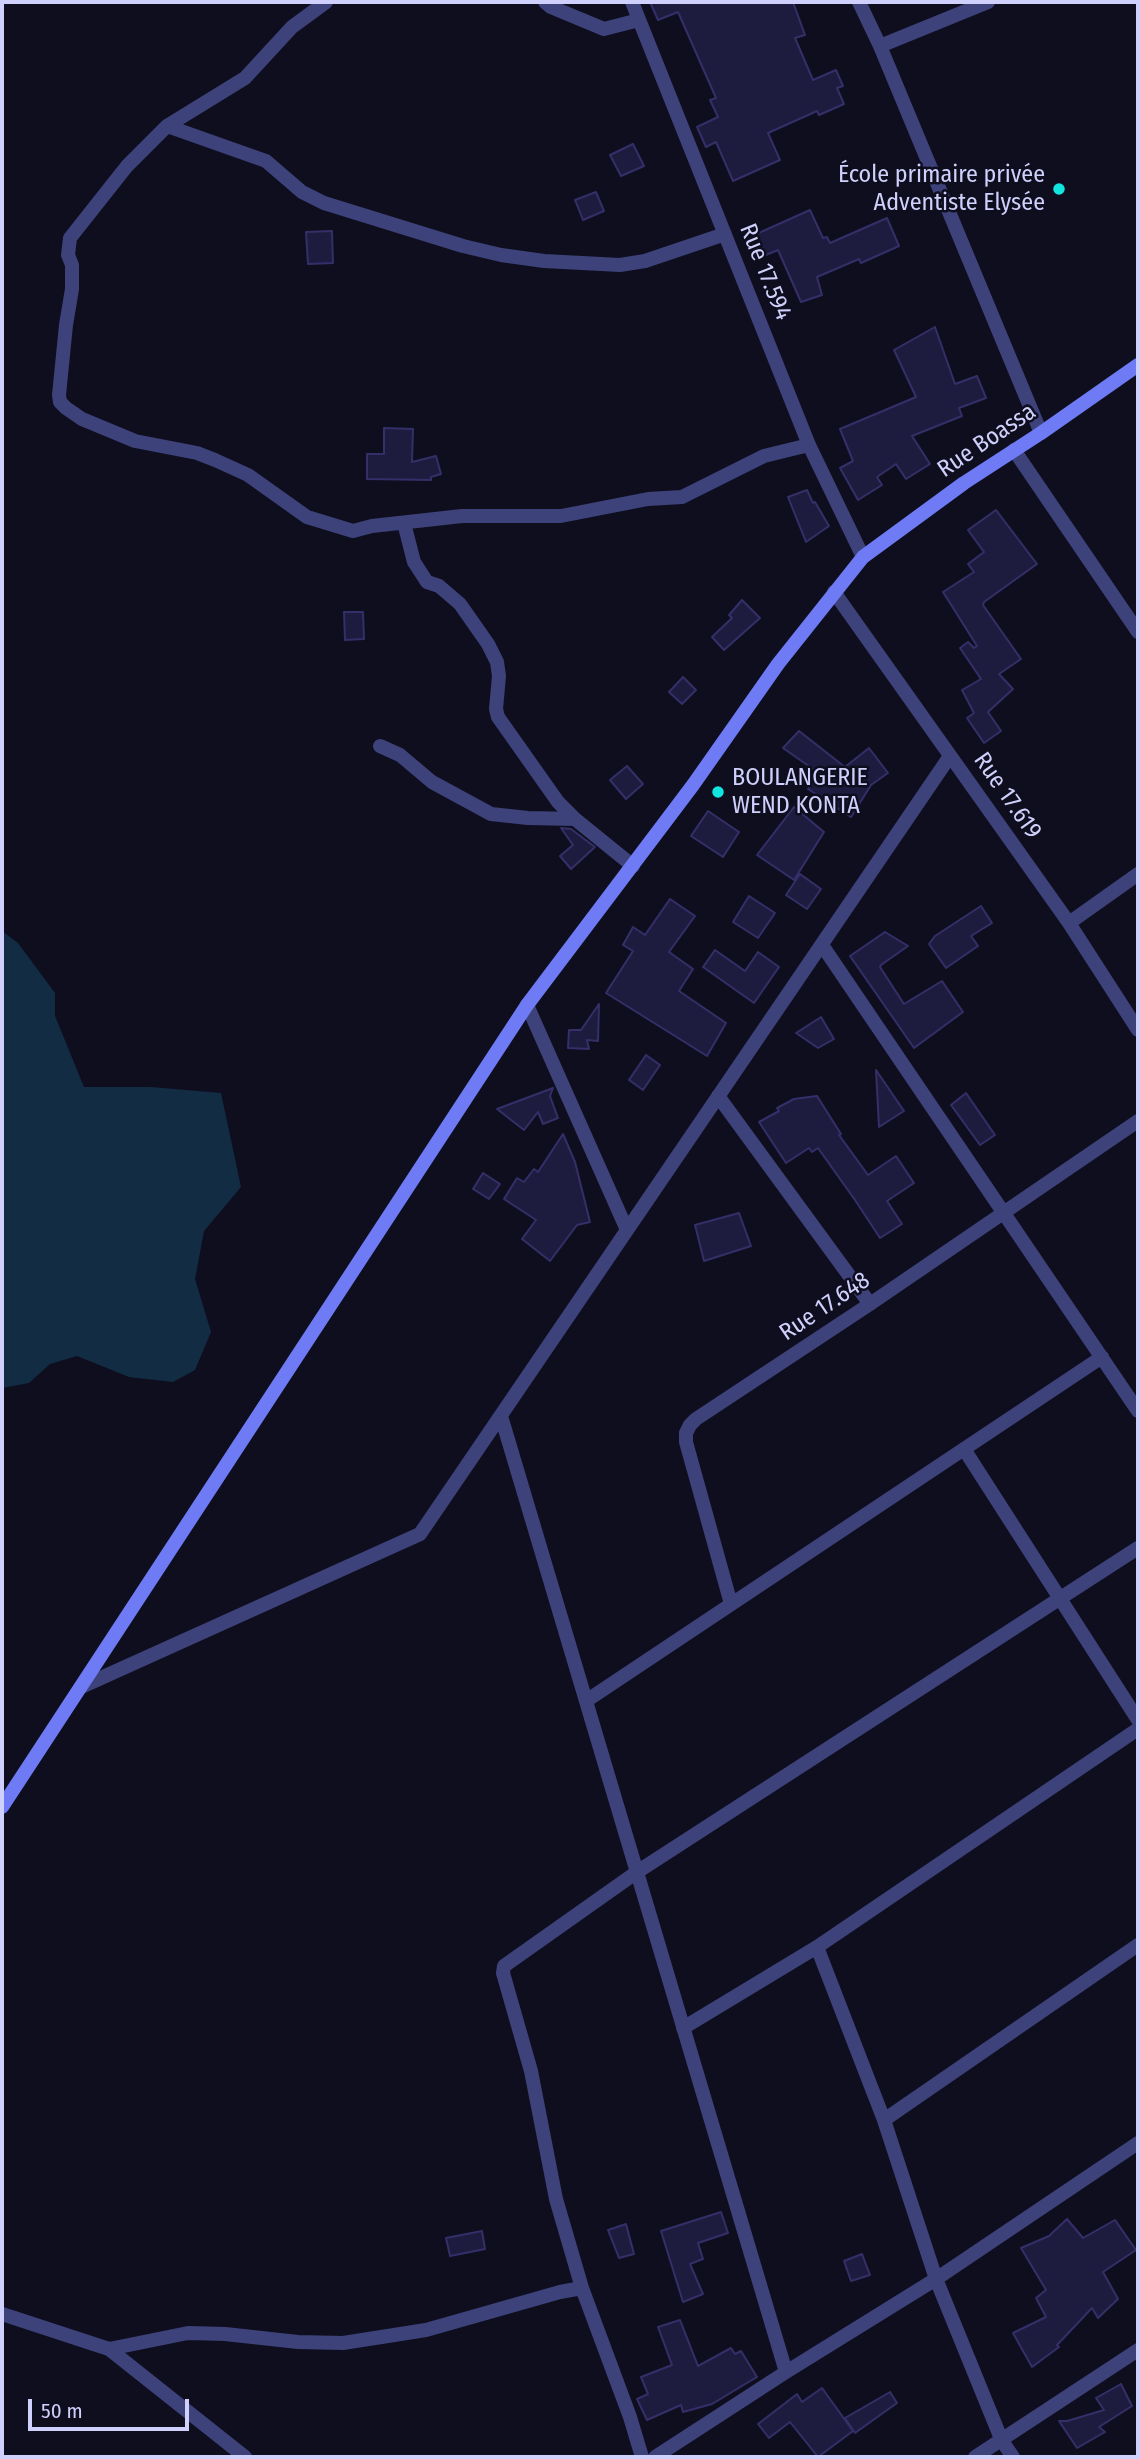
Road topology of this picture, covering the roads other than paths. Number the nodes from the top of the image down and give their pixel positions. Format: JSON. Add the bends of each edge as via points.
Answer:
{"nodes":[{"id":1,"x":326,"y":2,"type":"edge"},
{"id":2,"x":545,"y":2,"type":"edge"},
{"id":3,"x":632,"y":2,"type":"edge"},
{"id":4,"x":859,"y":2,"type":"edge"},
{"id":5,"x":988,"y":2,"type":"edge"},
{"id":6,"x":639,"y":20,"type":"junction"},
{"id":7,"x":880,"y":46,"type":"junction"},
{"id":8,"x":167,"y":126,"type":"junction"},
{"id":9,"x":725,"y":234,"type":"junction"},
{"id":10,"x":1138,"y":365,"type":"edge"},
{"id":11,"x":1041,"y":433,"type":"junction"},
{"id":12,"x":809,"y":445,"type":"junction"},
{"id":13,"x":1014,"y":450,"type":"junction"},
{"id":14,"x":404,"y":523,"type":"junction"},
{"id":15,"x":863,"y":557,"type":"junction"},
{"id":16,"x":834,"y":592,"type":"junction"},
{"id":17,"x":1138,"y":631,"type":"edge"},
{"id":18,"x":380,"y":746,"type":"dead end"},
{"id":19,"x":950,"y":756,"type":"junction"},
{"id":20,"x":575,"y":819,"type":"junction"},
{"id":21,"x":633,"y":866,"type":"junction"},
{"id":22,"x":1138,"y":874,"type":"edge"},
{"id":23,"x":1069,"y":923,"type":"junction"},
{"id":24,"x":822,"y":944,"type":"junction"},
{"id":25,"x":527,"y":1005,"type":"junction"},
{"id":26,"x":1138,"y":1030,"type":"edge"},
{"id":27,"x":718,"y":1096,"type":"junction"},
{"id":28,"x":1138,"y":1121,"type":"edge"},
{"id":29,"x":1003,"y":1212,"type":"junction"},
{"id":30,"x":627,"y":1230,"type":"junction"},
{"id":31,"x":870,"y":1304,"type":"junction"},
{"id":32,"x":1102,"y":1357,"type":"junction"},
{"id":33,"x":1138,"y":1411,"type":"edge"},
{"id":34,"x":501,"y":1416,"type":"junction"},
{"id":35,"x":964,"y":1449,"type":"junction"},
{"id":36,"x":1138,"y":1548,"type":"edge"},
{"id":37,"x":1060,"y":1597,"type":"junction"},
{"id":38,"x":731,"y":1604,"type":"junction"},
{"id":39,"x":81,"y":1688,"type":"junction"},
{"id":40,"x":586,"y":1701,"type":"junction"},
{"id":41,"x":1138,"y":1720,"type":"edge"},
{"id":42,"x":1138,"y":1728,"type":"edge"},
{"id":43,"x":2,"y":1807,"type":"edge"},
{"id":44,"x":637,"y":1872,"type":"junction"},
{"id":45,"x":1138,"y":1945,"type":"edge"},
{"id":46,"x":817,"y":1947,"type":"junction"},
{"id":47,"x":683,"y":2028,"type":"junction"},
{"id":48,"x":884,"y":2120,"type":"junction"},
{"id":49,"x":1138,"y":2143,"type":"edge"},
{"id":50,"x":936,"y":2279,"type":"junction"},
{"id":51,"x":582,"y":2288,"type":"junction"},
{"id":52,"x":2,"y":2314,"type":"edge"},
{"id":53,"x":109,"y":2350,"type":"junction"},
{"id":54,"x":1138,"y":2350,"type":"edge"},
{"id":55,"x":786,"y":2372,"type":"junction"},
{"id":56,"x":1002,"y":2441,"type":"junction"},
{"id":57,"x":245,"y":2457,"type":"edge"},
{"id":58,"x":642,"y":2457,"type":"edge"},
{"id":59,"x":655,"y":2457,"type":"edge"},
{"id":60,"x":975,"y":2457,"type":"edge"},
{"id":61,"x":1013,"y":2457,"type":"edge"}],
"edges":[{"from":1,"to":8,"type":"street","via":[[292,27],[245,78]]},
{"from":2,"to":6,"type":"street","via":[[604,29]]},
{"from":3,"to":6,"type":"street","name":"Rue 17.594"},
{"from":4,"to":7,"type":"street"},
{"from":5,"to":7,"type":"street"},
{"from":6,"to":9,"type":"street","name":"Rue 17.594"},
{"from":7,"to":11,"type":"street"},
{"from":8,"to":9,"type":"street","via":[[266,161],[302,192],[324,203],[501,255],[620,265]]},
{"from":8,"to":14,"type":"street","via":[[127,166],[70,238],[73,274],[60,402],[82,419],[135,442],[197,453],[248,475],[307,517],[353,531]]},
{"from":9,"to":12,"type":"street","name":"Rue 17.594"},
{"from":10,"to":11,"type":"street","name":"Rue Boassa"},
{"from":11,"to":13,"type":"street","name":"Rue Boassa"},
{"from":12,"to":14,"type":"street","via":[[764,456],[682,498],[648,499],[561,516],[462,516]]},
{"from":12,"to":15,"type":"street","name":"Rue 17.594"},
{"from":13,"to":15,"type":"street","name":"Rue Boassa"},
{"from":13,"to":17,"type":"street"},
{"from":14,"to":20,"type":"street","via":[[414,562],[427,582],[460,604],[497,662],[498,718],[536,774]]},
{"from":15,"to":16,"type":"street","name":"Rue Boassa"},
{"from":16,"to":19,"type":"street","name":"Rue 17.619"},
{"from":16,"to":21,"type":"street","name":"Rue Boassa"},
{"from":18,"to":20,"type":"street","via":[[400,754],[432,782],[491,814]]},
{"from":19,"to":23,"type":"street","name":"Rue 17.619"},
{"from":19,"to":24,"type":"street"},
{"from":20,"to":21,"type":"street"},
{"from":21,"to":25,"type":"street","name":"Rue Boassa"},
{"from":22,"to":23,"type":"street"},
{"from":23,"to":26,"type":"street","name":"Rue 17.619"},
{"from":24,"to":27,"type":"street"},
{"from":24,"to":29,"type":"street"},
{"from":25,"to":30,"type":"street"},
{"from":25,"to":39,"type":"street","name":"Rue Boassa"},
{"from":27,"to":30,"type":"street"},
{"from":27,"to":31,"type":"street"},
{"from":28,"to":29,"type":"street","name":"Rue 17.648"},
{"from":29,"to":31,"type":"street","name":"Rue 17.648"},
{"from":29,"to":32,"type":"street"},
{"from":30,"to":34,"type":"street"},
{"from":31,"to":38,"type":"street","name":"Rue 17.648","via":[[696,1419],[686,1433]]},
{"from":32,"to":33,"type":"street"},
{"from":32,"to":35,"type":"street"},
{"from":34,"to":39,"type":"street","via":[[417,1536]]},
{"from":34,"to":40,"type":"street"},
{"from":35,"to":37,"type":"street"},
{"from":35,"to":38,"type":"street"},
{"from":36,"to":37,"type":"street"},
{"from":37,"to":41,"type":"street"},
{"from":37,"to":44,"type":"street"},
{"from":38,"to":40,"type":"street"},
{"from":39,"to":43,"type":"street","name":"Rue Boassa"},
{"from":40,"to":44,"type":"street"},
{"from":42,"to":46,"type":"street"},
{"from":44,"to":47,"type":"street"},
{"from":44,"to":51,"type":"street","via":[[502,1970],[531,2071],[556,2199]]},
{"from":45,"to":48,"type":"street"},
{"from":46,"to":47,"type":"street"},
{"from":46,"to":48,"type":"street"},
{"from":47,"to":55,"type":"street"},
{"from":48,"to":50,"type":"street"},
{"from":49,"to":50,"type":"street"},
{"from":50,"to":55,"type":"street"},
{"from":50,"to":56,"type":"street"},
{"from":51,"to":53,"type":"street","via":[[426,2330],[343,2343],[188,2333]]},
{"from":51,"to":58,"type":"street"},
{"from":52,"to":53,"type":"street"},
{"from":53,"to":57,"type":"street"},
{"from":54,"to":56,"type":"street"},
{"from":55,"to":59,"type":"street"},
{"from":56,"to":60,"type":"street"},
{"from":56,"to":61,"type":"street"}]}
